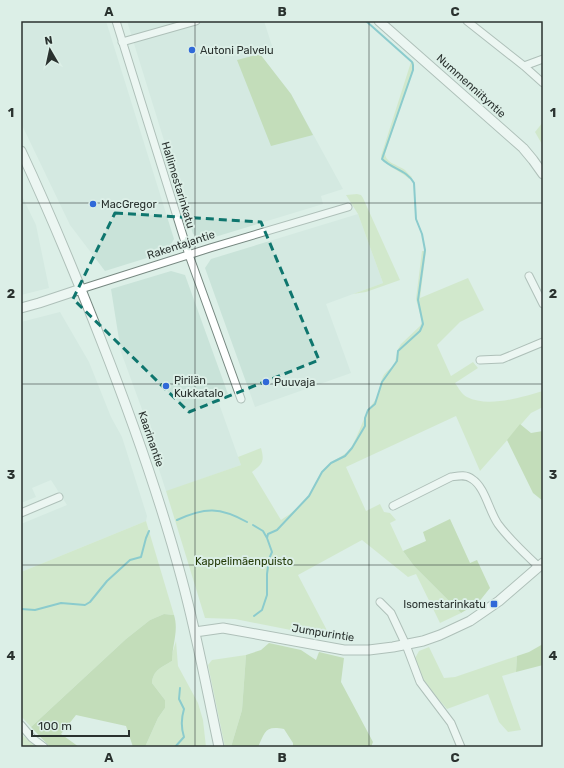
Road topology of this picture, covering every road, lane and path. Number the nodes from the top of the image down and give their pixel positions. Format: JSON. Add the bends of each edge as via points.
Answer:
{"nodes":[{"id":1,"x":116,"y":21,"type":"edge"},
{"id":2,"x":196,"y":21,"type":"edge"},
{"id":3,"x":379,"y":21,"type":"edge"},
{"id":4,"x":467,"y":21,"type":"edge"},
{"id":5,"x":122,"y":42,"type":"junction"},
{"id":6,"x":543,"y":59,"type":"edge"},
{"id":7,"x":524,"y":66,"type":"junction"},
{"id":8,"x":543,"y":83,"type":"edge"},
{"id":9,"x":21,"y":151,"type":"edge"},
{"id":10,"x":543,"y":174,"type":"edge"},
{"id":11,"x":348,"y":207,"type":"dead end"},
{"id":12,"x":189,"y":255,"type":"junction"},
{"id":13,"x":529,"y":276,"type":"dead end"},
{"id":14,"x":81,"y":289,"type":"junction"},
{"id":15,"x":543,"y":304,"type":"edge"},
{"id":16,"x":21,"y":308,"type":"edge"},
{"id":17,"x":543,"y":342,"type":"edge"},
{"id":18,"x":480,"y":360,"type":"dead end"},
{"id":19,"x":241,"y":399,"type":"dead end"},
{"id":20,"x":59,"y":497,"type":"dead end"},
{"id":21,"x":393,"y":506,"type":"dead end"},
{"id":22,"x":21,"y":512,"type":"edge"},
{"id":23,"x":541,"y":565,"type":"edge"},
{"id":24,"x":380,"y":602,"type":"dead end"},
{"id":25,"x":195,"y":632,"type":"junction"},
{"id":26,"x":405,"y":641,"type":"junction"},
{"id":27,"x":21,"y":725,"type":"edge"},
{"id":28,"x":44,"y":747,"type":"edge"},
{"id":29,"x":218,"y":747,"type":"edge"},
{"id":30,"x":461,"y":747,"type":"edge"}],
"edges":[{"from":1,"to":5,"type":"street","name":"Hallimestarinkatu"},
{"from":2,"to":5,"type":"street"},
{"from":3,"to":10,"type":"street","name":"Nummenniityntie","via":[[523,148]]},
{"from":4,"to":7,"type":"street"},
{"from":5,"to":12,"type":"street","name":"Hallimestarinkatu"},
{"from":6,"to":7,"type":"street"},
{"from":7,"to":8,"type":"street"},
{"from":9,"to":14,"type":"street","name":"Kaarinantie"},
{"from":11,"to":12,"type":"street","name":"Rakentajantie"},
{"from":12,"to":14,"type":"street","name":"Rakentajantie"},
{"from":12,"to":19,"type":"street","name":"Hallimestarinkatu"},
{"from":13,"to":15,"type":"street"},
{"from":14,"to":16,"type":"street","name":"Rakentajantie"},
{"from":14,"to":25,"type":"street","name":"Kaarinantie","via":[[145,459]]},
{"from":17,"to":18,"type":"street","via":[[502,359]]},
{"from":20,"to":22,"type":"street"},
{"from":21,"to":23,"type":"street","via":[[451,478],[472,478],[480,487],[498,524]]},
{"from":23,"to":26,"type":"street","name":"Jumpurintie","via":[[499,601],[470,621],[440,635]]},
{"from":24,"to":26,"type":"street","via":[[391,613]]},
{"from":25,"to":26,"type":"street","name":"Jumpurintie","via":[[223,628],[344,650],[369,650]]},
{"from":25,"to":29,"type":"street","name":"Kaarinantie"},
{"from":26,"to":30,"type":"street","via":[[420,682],[451,723]]},
{"from":27,"to":28,"type":"street"}]}
